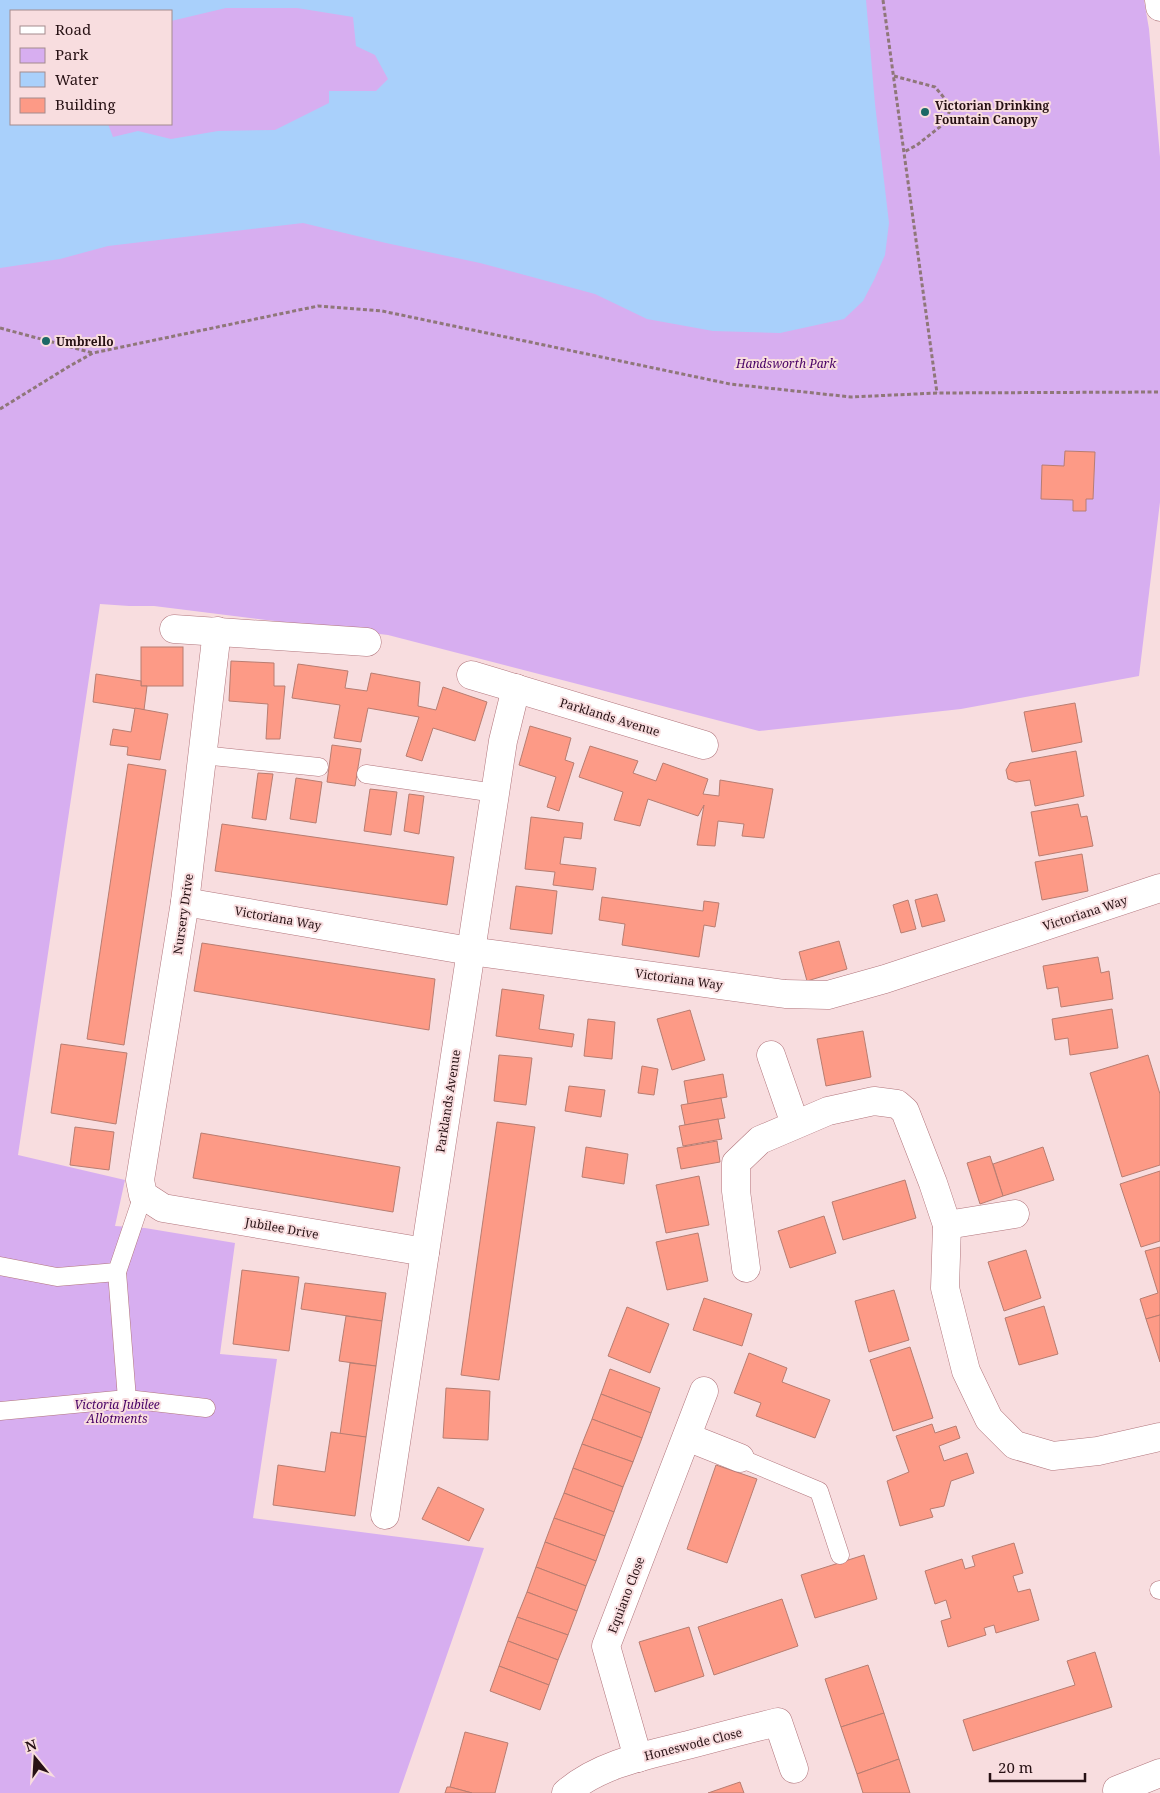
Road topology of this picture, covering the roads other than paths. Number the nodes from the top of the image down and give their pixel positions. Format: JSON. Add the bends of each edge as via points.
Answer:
{"nodes":[{"id":1,"x":1159,"y":0,"type":"edge"},
{"id":2,"x":1160,"y":7,"type":"edge"},
{"id":3,"x":174,"y":629,"type":"dead end"},
{"id":4,"x":216,"y":631,"type":"junction"},
{"id":5,"x":367,"y":642,"type":"dead end"},
{"id":6,"x":471,"y":675,"type":"dead end"},
{"id":7,"x":516,"y":688,"type":"junction"},
{"id":8,"x":704,"y":746,"type":"dead end"},
{"id":9,"x":202,"y":755,"type":"junction"},
{"id":10,"x":319,"y":767,"type":"dead end"},
{"id":11,"x":366,"y":774,"type":"dead end"},
{"id":12,"x":495,"y":793,"type":"junction"},
{"id":13,"x":1160,"y":888,"type":"edge"},
{"id":14,"x":185,"y":902,"type":"junction"},
{"id":15,"x":470,"y":952,"type":"junction"},
{"id":16,"x":771,"y":1055,"type":"dead end"},
{"id":17,"x":795,"y":1124,"type":"junction"},
{"id":18,"x":143,"y":1195,"type":"junction"},
{"id":19,"x":1015,"y":1214,"type":"dead end"},
{"id":20,"x":947,"y":1225,"type":"junction"},
{"id":21,"x":425,"y":1252,"type":"junction"},
{"id":22,"x":0,"y":1266,"type":"edge"},
{"id":23,"x":746,"y":1268,"type":"dead end"},
{"id":24,"x":117,"y":1272,"type":"junction"},
{"id":25,"x":704,"y":1391,"type":"dead end"},
{"id":26,"x":127,"y":1399,"type":"junction"},
{"id":27,"x":206,"y":1408,"type":"dead end"},
{"id":28,"x":0,"y":1411,"type":"edge"},
{"id":29,"x":687,"y":1436,"type":"junction"},
{"id":30,"x":1160,"y":1437,"type":"edge"},
{"id":31,"x":740,"y":1458,"type":"joint"},
{"id":32,"x":385,"y":1515,"type":"dead end"},
{"id":33,"x":840,"y":1555,"type":"dead end"},
{"id":34,"x":638,"y":1758,"type":"junction"},
{"id":35,"x":794,"y":1769,"type":"dead end"},
{"id":36,"x":1160,"y":1773,"type":"edge"},
{"id":37,"x":1114,"y":1792,"type":"edge"},
{"id":38,"x":566,"y":1793,"type":"edge"}],
"edges":[{"from":1,"to":2,"type":"street"},
{"from":3,"to":4,"type":"street"},
{"from":4,"to":5,"type":"street"},
{"from":4,"to":9,"type":"street","name":"Nursery Drive"},
{"from":6,"to":7,"type":"street","name":"Parklands Avenue"},
{"from":7,"to":8,"type":"street","name":"Parklands Avenue"},
{"from":7,"to":12,"type":"street","name":"Parklands Avenue"},
{"from":9,"to":10,"type":"lane"},
{"from":9,"to":14,"type":"street","name":"Nursery Drive"},
{"from":11,"to":12,"type":"lane"},
{"from":12,"to":15,"type":"street","name":"Parklands Avenue"},
{"from":13,"to":15,"type":"street","name":"Victoriana Way","via":[[828,996],[785,994]]},
{"from":14,"to":15,"type":"street","name":"Victoriana Way"},
{"from":14,"to":18,"type":"street","name":"Nursery Drive","via":[[140,1180]]},
{"from":15,"to":21,"type":"street","name":"Parklands Avenue"},
{"from":16,"to":17,"type":"street"},
{"from":17,"to":20,"type":"street","via":[[828,1111],[874,1101],[897,1104],[905,1111]]},
{"from":17,"to":23,"type":"street","via":[[760,1140],[736,1163],[736,1191]]},
{"from":18,"to":21,"type":"street","name":"Jubilee Drive","via":[[163,1208]]},
{"from":18,"to":24,"type":"lane"},
{"from":19,"to":20,"type":"street"},
{"from":20,"to":30,"type":"street","via":[[945,1288],[966,1371],[989,1419],[1015,1445],[1053,1456],[1098,1451]]},
{"from":21,"to":32,"type":"street","name":"Parklands Avenue"},
{"from":22,"to":24,"type":"lane","via":[[57,1277]]},
{"from":24,"to":26,"type":"lane"},
{"from":25,"to":29,"type":"street","name":"Equiano Close"},
{"from":26,"to":27,"type":"lane"},
{"from":26,"to":28,"type":"lane"},
{"from":29,"to":31,"type":"street"},
{"from":29,"to":34,"type":"street","name":"Equiano Close","via":[[606,1646]]},
{"from":31,"to":33,"type":"lane","via":[[819,1491]]},
{"from":34,"to":35,"type":"street","name":"Honeswode Close","via":[[778,1722]]},
{"from":34,"to":38,"type":"street","name":"Honeswode Close","via":[[577,1784]]},
{"from":36,"to":37,"type":"street"}]}
